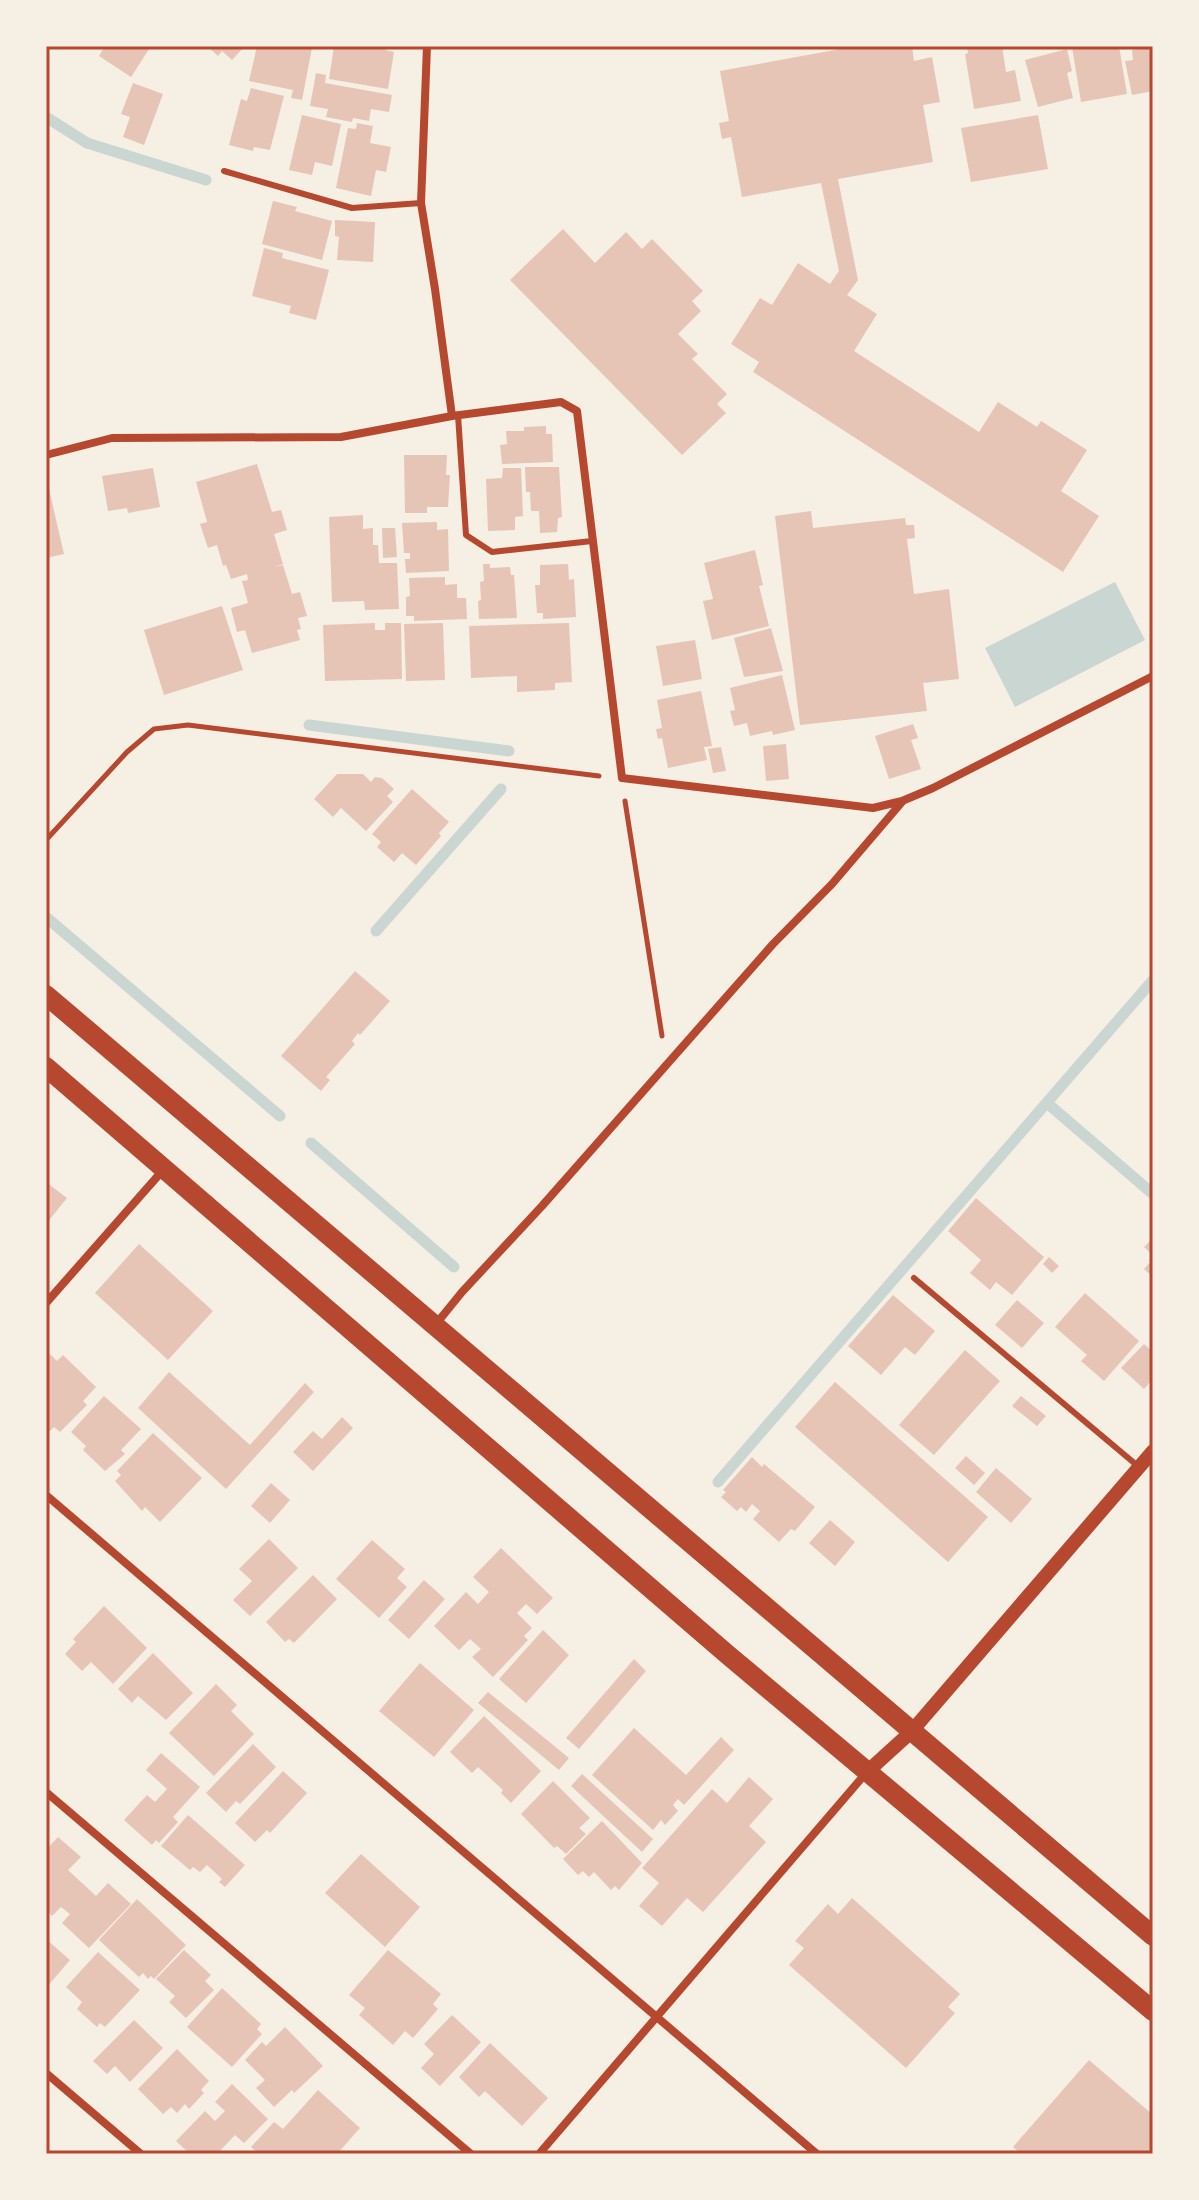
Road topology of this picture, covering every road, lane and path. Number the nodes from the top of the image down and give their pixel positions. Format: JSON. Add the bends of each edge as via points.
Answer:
{"nodes":[{"id":1,"x":427,"y":46,"type":"edge"},
{"id":2,"x":224,"y":171,"type":"dead end"},
{"id":3,"x":421,"y":203,"type":"junction"},
{"id":4,"x":455,"y":416,"type":"junction"},
{"id":5,"x":46,"y":455,"type":"edge"},
{"id":6,"x":592,"y":541,"type":"junction"},
{"id":7,"x":1153,"y":676,"type":"edge"},
{"id":8,"x":622,"y":778,"type":"junction"},
{"id":9,"x":902,"y":801,"type":"junction"},
{"id":10,"x":46,"y":840,"type":"edge"},
{"id":11,"x":46,"y":995,"type":"edge"},
{"id":12,"x":666,"y":1063,"type":"junction"},
{"id":13,"x":46,"y":1067,"type":"edge"},
{"id":14,"x":164,"y":1168,"type":"junction"},
{"id":15,"x":914,"y":1278,"type":"dead end"},
{"id":16,"x":46,"y":1303,"type":"edge"},
{"id":17,"x":436,"y":1324,"type":"junction"},
{"id":18,"x":1153,"y":1451,"type":"edge"},
{"id":19,"x":1139,"y":1467,"type":"junction"},
{"id":20,"x":46,"y":1495,"type":"edge"},
{"id":21,"x":911,"y":1732,"type":"junction"},
{"id":22,"x":867,"y":1772,"type":"junction"},
{"id":23,"x":46,"y":1792,"type":"edge"},
{"id":24,"x":1153,"y":1936,"type":"edge"},
{"id":25,"x":1153,"y":2011,"type":"edge"},
{"id":26,"x":657,"y":2017,"type":"junction"},
{"id":27,"x":46,"y":2073,"type":"edge"},
{"id":28,"x":141,"y":2154,"type":"edge"},
{"id":29,"x":471,"y":2154,"type":"edge"},
{"id":30,"x":539,"y":2154,"type":"edge"},
{"id":31,"x":817,"y":2154,"type":"edge"}],
"edges":[{"from":1,"to":3,"type":"street"},
{"from":2,"to":3,"type":"lane","via":[[352,208]]},
{"from":3,"to":4,"type":"street"},
{"from":4,"to":5,"type":"street","via":[[341,437],[112,438]]},
{"from":4,"to":6,"type":"lane","via":[[466,535],[492,552]]},
{"from":4,"to":6,"type":"street","via":[[561,402],[577,411]]},
{"from":6,"to":8,"type":"street"},
{"from":7,"to":9,"type":"street"},
{"from":8,"to":9,"type":"street","via":[[873,808]]},
{"from":8,"to":10,"type":"path","via":[[188,725],[154,729]]},
{"from":8,"to":12,"type":"path"},
{"from":9,"to":12,"type":"street"},
{"from":11,"to":17,"type":"main road"},
{"from":12,"to":17,"type":"street"},
{"from":13,"to":14,"type":"main road"},
{"from":14,"to":16,"type":"street"},
{"from":14,"to":22,"type":"main road"},
{"from":15,"to":19,"type":"lane"},
{"from":17,"to":21,"type":"main road"},
{"from":18,"to":19,"type":"street"},
{"from":19,"to":21,"type":"street"},
{"from":20,"to":26,"type":"street"},
{"from":21,"to":22,"type":"street"},
{"from":21,"to":24,"type":"main road"},
{"from":22,"to":25,"type":"main road"},
{"from":22,"to":26,"type":"street"},
{"from":23,"to":29,"type":"street"},
{"from":26,"to":30,"type":"street"},
{"from":26,"to":31,"type":"street"},
{"from":27,"to":28,"type":"street"}]}
